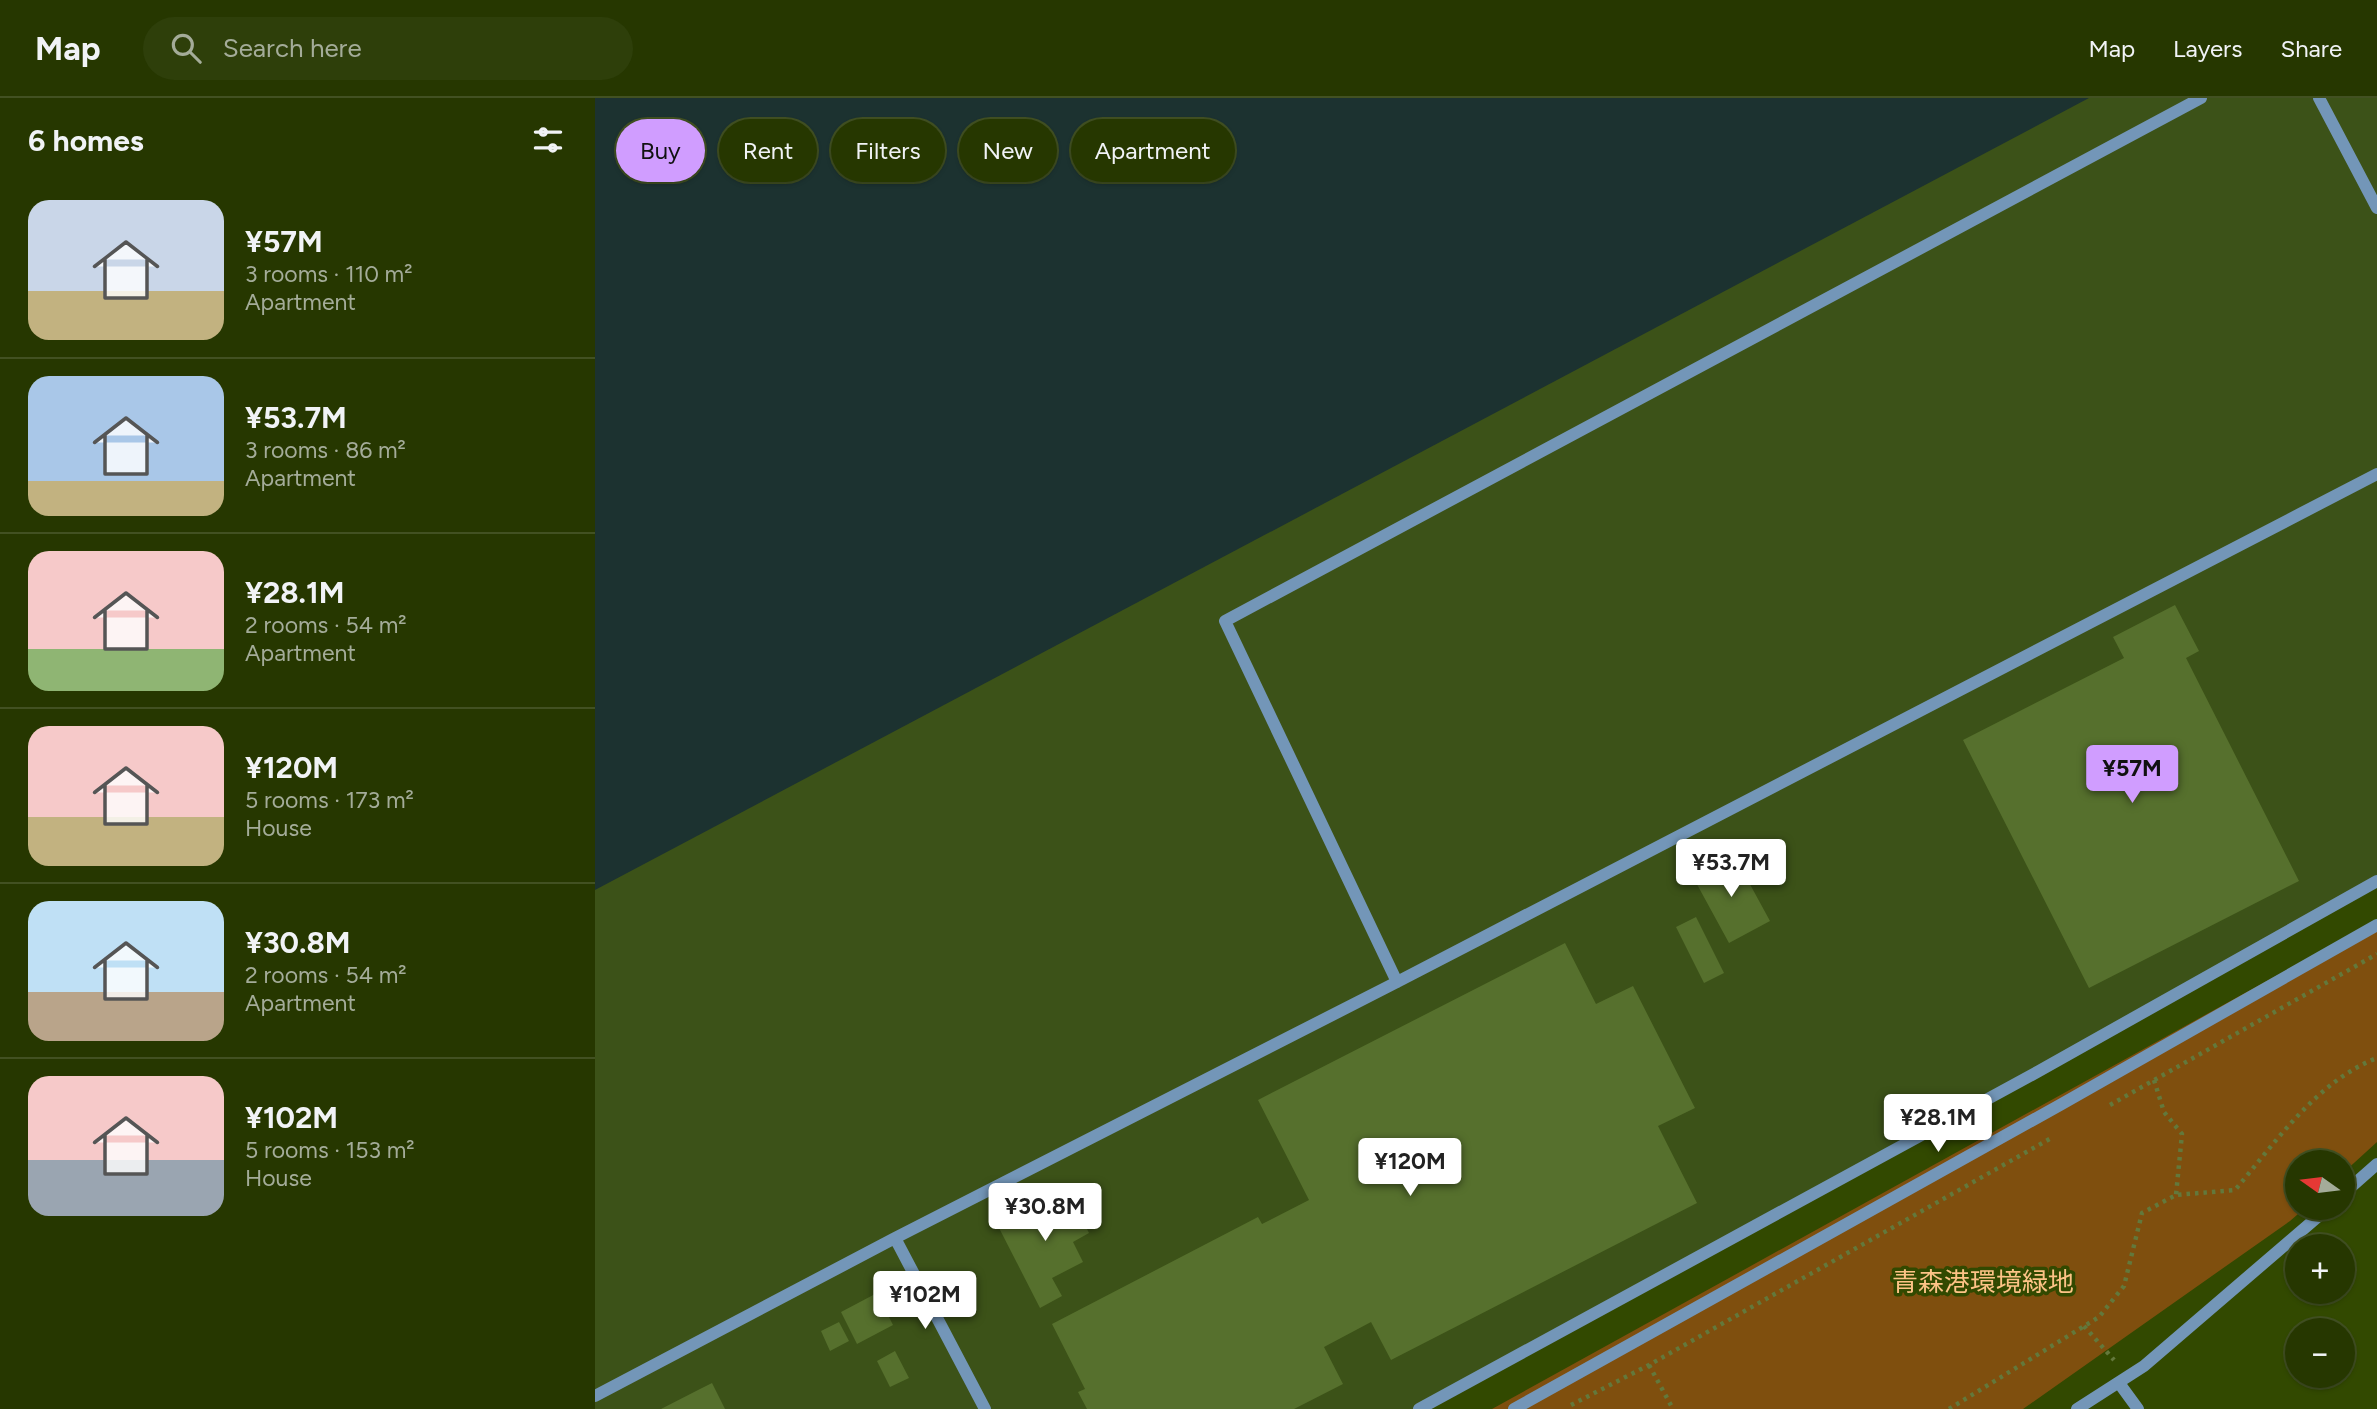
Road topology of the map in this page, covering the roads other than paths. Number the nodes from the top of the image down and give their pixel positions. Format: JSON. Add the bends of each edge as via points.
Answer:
{"nodes":[{"id":1,"x":2201,"y":98,"type":"edge"},
{"id":2,"x":2319,"y":98,"type":"edge"},
{"id":3,"x":2377,"y":208,"type":"edge"},
{"id":4,"x":2377,"y":474,"type":"edge"},
{"id":5,"x":2377,"y":881,"type":"edge"},
{"id":6,"x":2377,"y":925,"type":"edge"},
{"id":7,"x":1397,"y":982,"type":"junction"},
{"id":8,"x":2377,"y":1164,"type":"edge"},
{"id":9,"x":2355,"y":1183,"type":"edge"},
{"id":10,"x":2314,"y":1220,"type":"edge"},
{"id":11,"x":895,"y":1238,"type":"junction"},
{"id":12,"x":2123,"y":1380,"type":"junction"},
{"id":13,"x":595,"y":1396,"type":"edge"},
{"id":14,"x":985,"y":1409,"type":"edge"},
{"id":15,"x":1419,"y":1409,"type":"edge"},
{"id":16,"x":1514,"y":1409,"type":"edge"},
{"id":17,"x":2077,"y":1409,"type":"edge"},
{"id":18,"x":2138,"y":1409,"type":"edge"}],
"edges":[{"from":1,"to":7,"type":"street","via":[[1225,621]]},
{"from":2,"to":3,"type":"street"},
{"from":4,"to":7,"type":"street"},
{"from":5,"to":15,"type":"street"},
{"from":6,"to":16,"type":"street"},
{"from":7,"to":11,"type":"street"},
{"from":8,"to":9,"type":"street"},
{"from":10,"to":12,"type":"street"},
{"from":11,"to":13,"type":"street"},
{"from":11,"to":14,"type":"street"},
{"from":12,"to":17,"type":"street"},
{"from":12,"to":18,"type":"street"}]}
